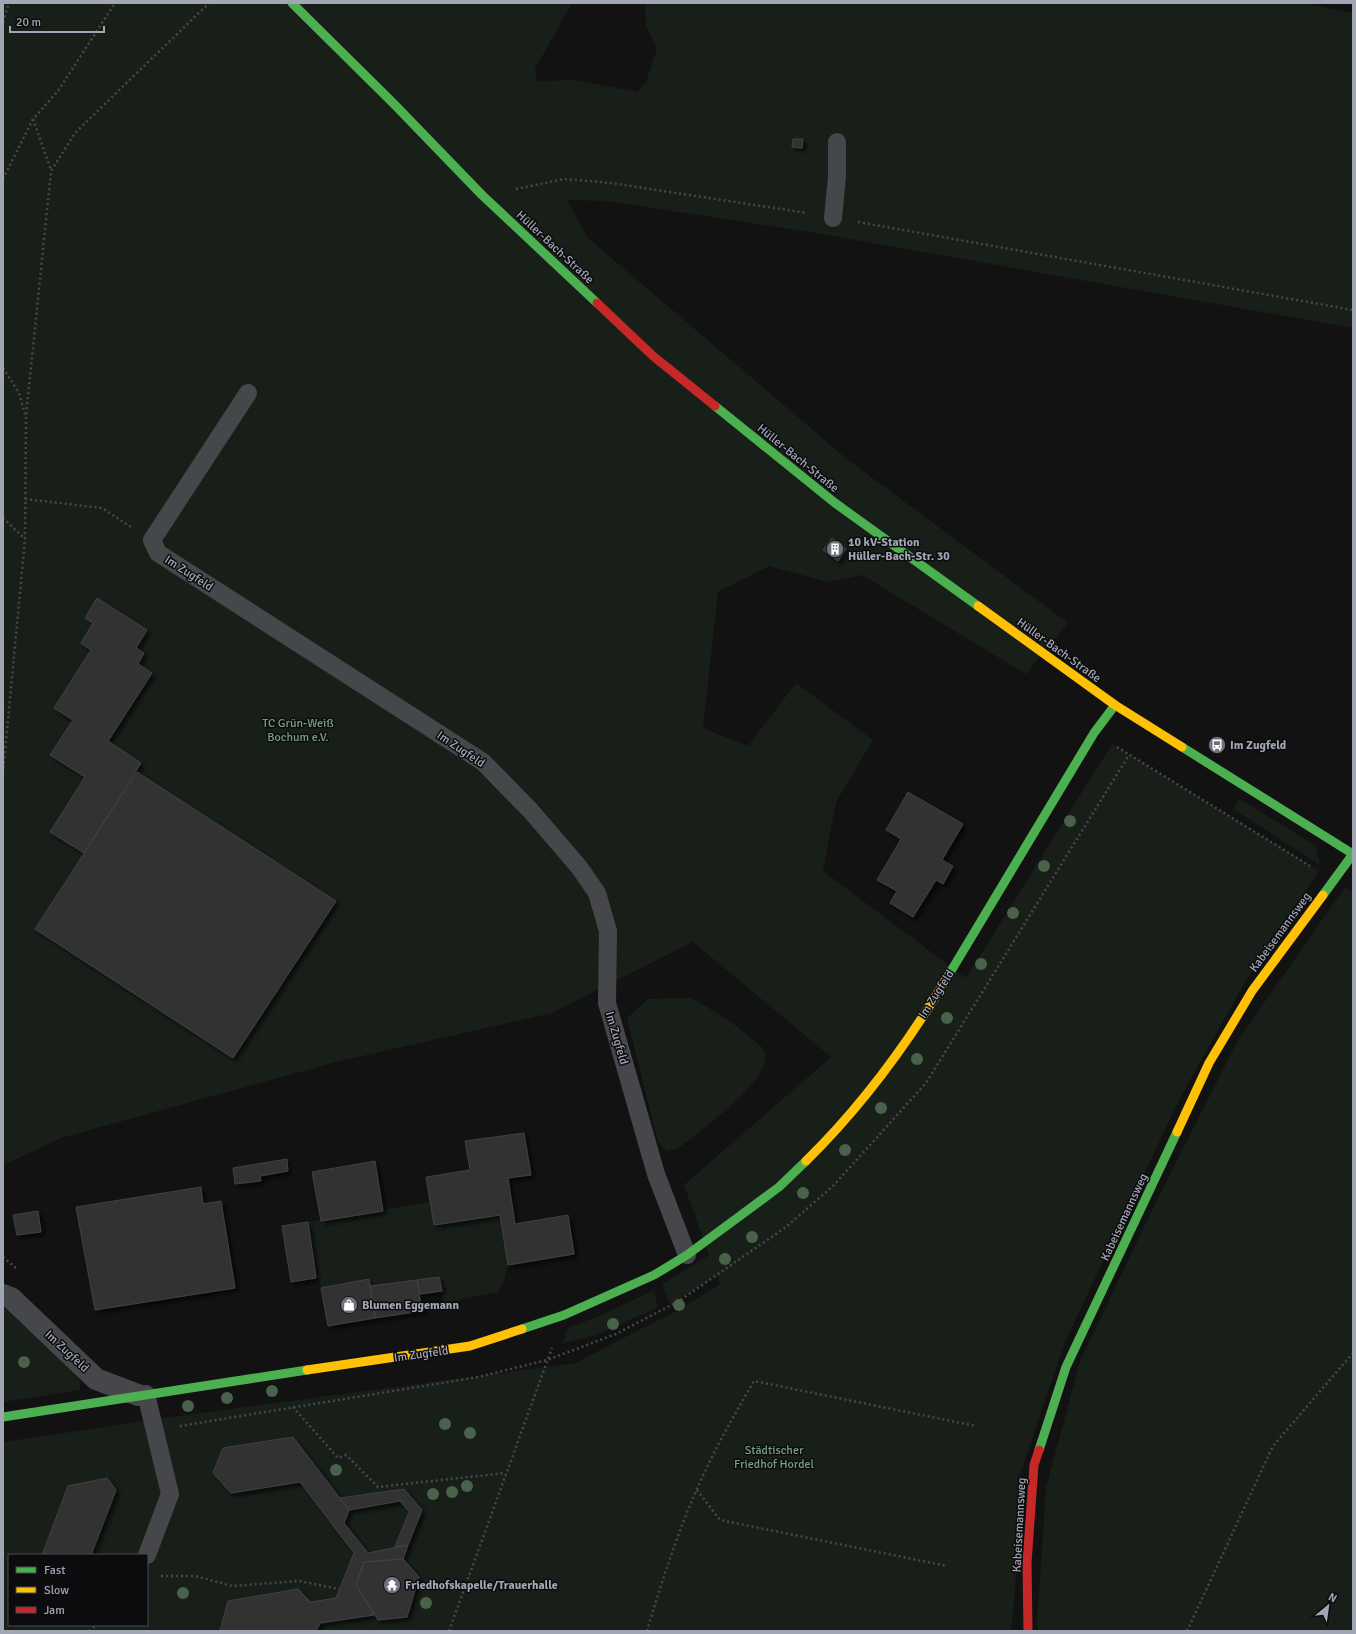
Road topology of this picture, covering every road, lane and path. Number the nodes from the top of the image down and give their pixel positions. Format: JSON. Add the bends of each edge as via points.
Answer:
{"nodes":[{"id":1,"x":9,"y":3,"type":"edge"},
{"id":2,"x":115,"y":3,"type":"edge"},
{"id":3,"x":209,"y":3,"type":"edge"},
{"id":4,"x":292,"y":3,"type":"edge"},
{"id":5,"x":3,"y":22,"type":"edge"},
{"id":6,"x":33,"y":119,"type":"junction"},
{"id":7,"x":837,"y":142,"type":"dead end"},
{"id":8,"x":52,"y":170,"type":"junction"},
{"id":9,"x":3,"y":179,"type":"edge"},
{"id":10,"x":482,"y":195,"type":"junction"},
{"id":11,"x":833,"y":218,"type":"junction"},
{"id":12,"x":1353,"y":310,"type":"edge"},
{"id":13,"x":3,"y":368,"type":"edge"},
{"id":14,"x":248,"y":393,"type":"dead end"},
{"id":15,"x":26,"y":416,"type":"junction"},
{"id":16,"x":25,"y":499,"type":"junction"},
{"id":17,"x":3,"y":518,"type":"edge"},
{"id":18,"x":25,"y":539,"type":"junction"},
{"id":19,"x":152,"y":540,"type":"junction"},
{"id":20,"x":1115,"y":705,"type":"junction"},
{"id":21,"x":1094,"y":733,"type":"junction"},
{"id":22,"x":3,"y":773,"type":"edge"},
{"id":23,"x":1353,"y":854,"type":"edge"},
{"id":24,"x":1333,"y":880,"type":"junction"},
{"id":25,"x":687,"y":1255,"type":"junction"},
{"id":26,"x":3,"y":1295,"type":"edge"},
{"id":27,"x":564,"y":1315,"type":"junction"},
{"id":28,"x":1353,"y":1353,"type":"edge"},
{"id":29,"x":547,"y":1360,"type":"junction"},
{"id":30,"x":142,"y":1394,"type":"junction"},
{"id":31,"x":293,"y":1407,"type":"junction"},
{"id":32,"x":3,"y":1417,"type":"edge"},
{"id":33,"x":976,"y":1426,"type":"dead end"},
{"id":34,"x":154,"y":1430,"type":"junction"},
{"id":35,"x":505,"y":1473,"type":"junction"},
{"id":36,"x":697,"y":1490,"type":"junction"},
{"id":37,"x":147,"y":1554,"type":"edge"},
{"id":38,"x":947,"y":1566,"type":"dead end"},
{"id":39,"x":154,"y":1576,"type":"dead end"},
{"id":40,"x":339,"y":1590,"type":"dead end"},
{"id":41,"x":449,"y":1631,"type":"edge"},
{"id":42,"x":647,"y":1631,"type":"edge"},
{"id":43,"x":1028,"y":1631,"type":"edge"},
{"id":44,"x":1187,"y":1631,"type":"edge"}],
"edges":[{"from":1,"to":5,"type":"path"},
{"from":2,"to":6,"type":"path","via":[[58,91]]},
{"from":3,"to":8,"type":"path","via":[[75,133]]},
{"from":4,"to":10,"type":"street","name":"Hüller-Bach-Straße"},
{"from":6,"to":8,"type":"path"},
{"from":6,"to":9,"type":"path"},
{"from":7,"to":11,"type":"lane"},
{"from":8,"to":15,"type":"path"},
{"from":10,"to":11,"type":"path","via":[[572,180],[611,183]]},
{"from":10,"to":20,"type":"street","name":"Hüller-Bach-Straße","via":[[653,356],[786,464],[835,503]]},
{"from":11,"to":12,"type":"path"},
{"from":13,"to":15,"type":"path","via":[[18,393]]},
{"from":14,"to":19,"type":"lane"},
{"from":15,"to":16,"type":"path"},
{"from":16,"to":18,"type":"path"},
{"from":16,"to":19,"type":"path","via":[[102,508]]},
{"from":17,"to":18,"type":"path"},
{"from":18,"to":22,"type":"path"},
{"from":19,"to":25,"type":"lane","name":"Im Zugfeld","via":[[158,553],[483,762],[530,810],[579,867],[597,893],[608,931],[607,1003],[656,1174]]},
{"from":20,"to":21,"type":"street","name":"Im Zugfeld"},
{"from":20,"to":23,"type":"street","name":"Hüller-Bach-Straße"},
{"from":21,"to":24,"type":"path"},
{"from":21,"to":25,"type":"street","name":"Im Zugfeld","via":[[941,987],[878,1080],[832,1135],[779,1187]]},
{"from":23,"to":24,"type":"street","name":"Kabeisemannsweg"},
{"from":24,"to":43,"type":"street","name":"Kabeisemannsweg","via":[[1252,991],[1209,1062],[1066,1367],[1034,1465],[1027,1563]]},
{"from":25,"to":27,"type":"street","name":"Im Zugfeld","via":[[654,1275]]},
{"from":26,"to":30,"type":"street","name":"Im Zugfeld","via":[[11,1298],[96,1379]]},
{"from":27,"to":29,"type":"path"},
{"from":27,"to":30,"type":"street","name":"Im Zugfeld","via":[[470,1346]]},
{"from":28,"to":44,"type":"path","via":[[1273,1446]]},
{"from":29,"to":31,"type":"path","via":[[478,1377]]},
{"from":29,"to":35,"type":"path"},
{"from":30,"to":32,"type":"street","name":"Im Zugfeld"},
{"from":30,"to":34,"type":"lane"},
{"from":31,"to":34,"type":"path"},
{"from":31,"to":35,"type":"path","via":[[338,1458],[346,1455],[378,1487]]},
{"from":33,"to":36,"type":"path","via":[[754,1381]]},
{"from":34,"to":37,"type":"lane","via":[[170,1494]]},
{"from":35,"to":41,"type":"path"},
{"from":36,"to":38,"type":"path","via":[[720,1520]]},
{"from":36,"to":42,"type":"path","via":[[669,1562]]},
{"from":39,"to":40,"type":"path","via":[[195,1576],[232,1586],[299,1581]]}]}
